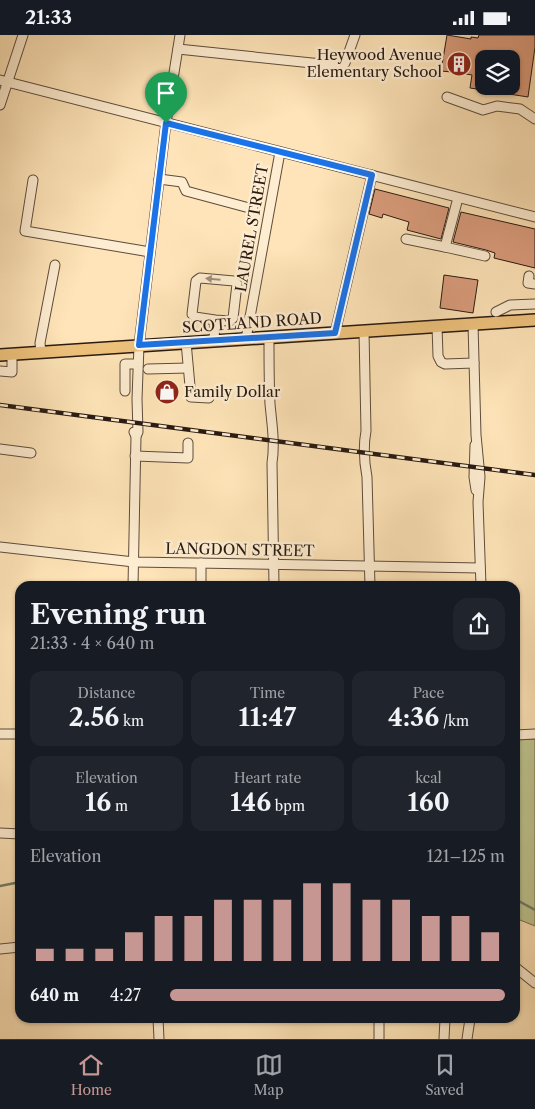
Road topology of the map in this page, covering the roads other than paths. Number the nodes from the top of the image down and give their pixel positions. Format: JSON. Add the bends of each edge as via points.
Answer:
{"nodes":[{"id":1,"x":23,"y":35,"type":"edge"},
{"id":2,"x":180,"y":35,"type":"edge"},
{"id":3,"x":355,"y":35,"type":"edge"},
{"id":4,"x":178,"y":49,"type":"junction"},
{"id":5,"x":4,"y":81,"type":"edge"},
{"id":6,"x":447,"y":97,"type":"dead end"},
{"id":7,"x":0,"y":105,"type":"edge"},
{"id":8,"x":535,"y":119,"type":"edge"},
{"id":9,"x":166,"y":123,"type":"junction"},
{"id":10,"x":280,"y":152,"type":"junction"},
{"id":11,"x":372,"y":175,"type":"junction"},
{"id":12,"x":159,"y":179,"type":"junction"},
{"id":13,"x":33,"y":181,"type":"dead end"},
{"id":14,"x":458,"y":198,"type":"junction"},
{"id":15,"x":253,"y":209,"type":"dead end"},
{"id":16,"x":535,"y":217,"type":"edge"},
{"id":17,"x":406,"y":239,"type":"dead end"},
{"id":18,"x":445,"y":247,"type":"junction"},
{"id":19,"x":150,"y":253,"type":"junction"},
{"id":20,"x":485,"y":256,"type":"dead end"},
{"id":21,"x":55,"y":265,"type":"dead end"},
{"id":22,"x":529,"y":276,"type":"dead end"},
{"id":23,"x":535,"y":283,"type":"edge"},
{"id":24,"x":535,"y":304,"type":"edge"},
{"id":25,"x":527,"y":314,"type":"edge"},
{"id":26,"x":496,"y":317,"type":"junction"},
{"id":27,"x":215,"y":320,"type":"junction"},
{"id":28,"x":474,"y":324,"type":"junction"},
{"id":29,"x":437,"y":326,"type":"junction"},
{"id":30,"x":364,"y":331,"type":"junction"},
{"id":31,"x":335,"y":333,"type":"junction"},
{"id":32,"x":269,"y":338,"type":"junction"},
{"id":33,"x":246,"y":339,"type":"junction"},
{"id":34,"x":214,"y":341,"type":"junction"},
{"id":35,"x":186,"y":343,"type":"junction"},
{"id":36,"x":139,"y":345,"type":"junction"},
{"id":37,"x":41,"y":352,"type":"junction"},
{"id":38,"x":6,"y":354,"type":"edge"},
{"id":39,"x":474,"y":363,"type":"junction"},
{"id":40,"x":138,"y":364,"type":"junction"},
{"id":41,"x":188,"y":368,"type":"junction"},
{"id":42,"x":148,"y":369,"type":"dead end"},
{"id":43,"x":0,"y":371,"type":"edge"},
{"id":44,"x":125,"y":391,"type":"dead end"},
{"id":45,"x":209,"y":398,"type":"dead end"},
{"id":46,"x":188,"y":443,"type":"dead end"},
{"id":47,"x":0,"y":449,"type":"edge"},
{"id":48,"x":31,"y":453,"type":"dead end"},
{"id":49,"x":135,"y":456,"type":"junction"},
{"id":50,"x":0,"y":547,"type":"edge"},
{"id":51,"x":134,"y":562,"type":"junction"},
{"id":52,"x":201,"y":563,"type":"junction"},
{"id":53,"x":274,"y":565,"type":"junction"},
{"id":54,"x":369,"y":566,"type":"junction"},
{"id":55,"x":480,"y":568,"type":"junction"},
{"id":56,"x":133,"y":581,"type":"edge"},
{"id":57,"x":201,"y":581,"type":"edge"},
{"id":58,"x":274,"y":581,"type":"edge"},
{"id":59,"x":370,"y":581,"type":"edge"},
{"id":60,"x":481,"y":581,"type":"edge"},
{"id":61,"x":15,"y":733,"type":"edge"},
{"id":62,"x":0,"y":734,"type":"edge"},
{"id":63,"x":535,"y":734,"type":"edge"},
{"id":64,"x":520,"y":735,"type":"edge"},
{"id":65,"x":0,"y":833,"type":"edge"},
{"id":66,"x":15,"y":834,"type":"edge"},
{"id":67,"x":15,"y":948,"type":"edge"},
{"id":68,"x":0,"y":949,"type":"edge"},
{"id":69,"x":520,"y":971,"type":"edge"},
{"id":70,"x":535,"y":983,"type":"edge"},
{"id":71,"x":158,"y":1023,"type":"edge"},
{"id":72,"x":379,"y":1023,"type":"edge"},
{"id":73,"x":445,"y":1023,"type":"edge"},
{"id":74,"x":469,"y":1023,"type":"edge"},
{"id":75,"x":159,"y":1039,"type":"edge"},
{"id":76,"x":379,"y":1039,"type":"edge"},
{"id":77,"x":444,"y":1039,"type":"edge"},
{"id":78,"x":467,"y":1039,"type":"edge"}],
"edges":[{"from":1,"to":5,"type":"street"},
{"from":2,"to":4,"type":"street"},
{"from":3,"to":4,"type":"street","via":[[341,67]]},
{"from":4,"to":9,"type":"street"},
{"from":5,"to":7,"type":"street"},
{"from":5,"to":9,"type":"street"},
{"from":6,"to":8,"type":"street","via":[[483,109],[520,109]]},
{"from":9,"to":10,"type":"street"},
{"from":9,"to":12,"type":"street"},
{"from":10,"to":11,"type":"street"},
{"from":10,"to":33,"type":"street","name":"LAUREL STREET"},
{"from":11,"to":14,"type":"street"},
{"from":11,"to":31,"type":"street"},
{"from":12,"to":15,"type":"street","via":[[182,182],[186,191]]},
{"from":12,"to":19,"type":"street"},
{"from":13,"to":19,"type":"street","via":[[25,231]]},
{"from":14,"to":16,"type":"street"},
{"from":14,"to":18,"type":"street"},
{"from":17,"to":18,"type":"street"},
{"from":18,"to":20,"type":"street"},
{"from":19,"to":36,"type":"street"},
{"from":21,"to":37,"type":"street"},
{"from":22,"to":23,"type":"street","via":[[528,283]]},
{"from":24,"to":25,"type":"street"},
{"from":25,"to":26,"type":"main road","name":"SCOTLAND ROAD"},
{"from":25,"to":26,"type":"street","via":[[510,305]]},
{"from":26,"to":28,"type":"main road","name":"SCOTLAND ROAD"},
{"from":27,"to":27,"type":"street","one_way":true,"via":[[230,321],[233,318],[237,284],[200,278],[196,281],[192,314]]},
{"from":27,"to":34,"type":"street"},
{"from":28,"to":29,"type":"main road","name":"SCOTLAND ROAD"},
{"from":28,"to":39,"type":"street"},
{"from":29,"to":30,"type":"main road","name":"SCOTLAND ROAD"},
{"from":29,"to":39,"type":"street","via":[[440,362]]},
{"from":30,"to":31,"type":"main road","name":"SCOTLAND ROAD"},
{"from":30,"to":54,"type":"street","via":[[364,462],[368,477]]},
{"from":31,"to":32,"type":"main road","name":"SCOTLAND ROAD"},
{"from":32,"to":33,"type":"main road","name":"SCOTLAND ROAD"},
{"from":32,"to":53,"type":"street","via":[[268,449],[272,463]]},
{"from":33,"to":34,"type":"main road","name":"SCOTLAND ROAD"},
{"from":34,"to":35,"type":"main road","name":"SCOTLAND ROAD"},
{"from":35,"to":36,"type":"main road","name":"SCOTLAND ROAD"},
{"from":35,"to":41,"type":"street"},
{"from":36,"to":37,"type":"main road","name":"SCOTLAND ROAD"},
{"from":36,"to":40,"type":"street"},
{"from":37,"to":38,"type":"main road","name":"SCOTLAND ROAD"},
{"from":38,"to":43,"type":"street","via":[[12,372]]},
{"from":39,"to":55,"type":"street","via":[[476,435],[473,457]]},
{"from":40,"to":44,"type":"street","via":[[125,364]]},
{"from":40,"to":49,"type":"street"},
{"from":41,"to":42,"type":"street"},
{"from":41,"to":45,"type":"street","via":[[191,397]]},
{"from":46,"to":49,"type":"street","via":[[188,459]]},
{"from":47,"to":48,"type":"street"},
{"from":49,"to":51,"type":"street"},
{"from":50,"to":51,"type":"street","name":"LANGDON STREET"},
{"from":51,"to":52,"type":"street","name":"LANGDON STREET"},
{"from":51,"to":56,"type":"street"},
{"from":52,"to":53,"type":"street","name":"LANGDON STREET"},
{"from":52,"to":57,"type":"street"},
{"from":53,"to":54,"type":"street","name":"LANGDON STREET"},
{"from":53,"to":58,"type":"street"},
{"from":54,"to":55,"type":"street","name":"LANGDON STREET"},
{"from":54,"to":59,"type":"street"},
{"from":55,"to":60,"type":"street"},
{"from":61,"to":62,"type":"street"},
{"from":63,"to":64,"type":"street"},
{"from":65,"to":66,"type":"street"},
{"from":67,"to":68,"type":"street"},
{"from":69,"to":70,"type":"street"},
{"from":71,"to":75,"type":"street"},
{"from":72,"to":76,"type":"street"},
{"from":73,"to":77,"type":"street"},
{"from":74,"to":78,"type":"street"}]}
